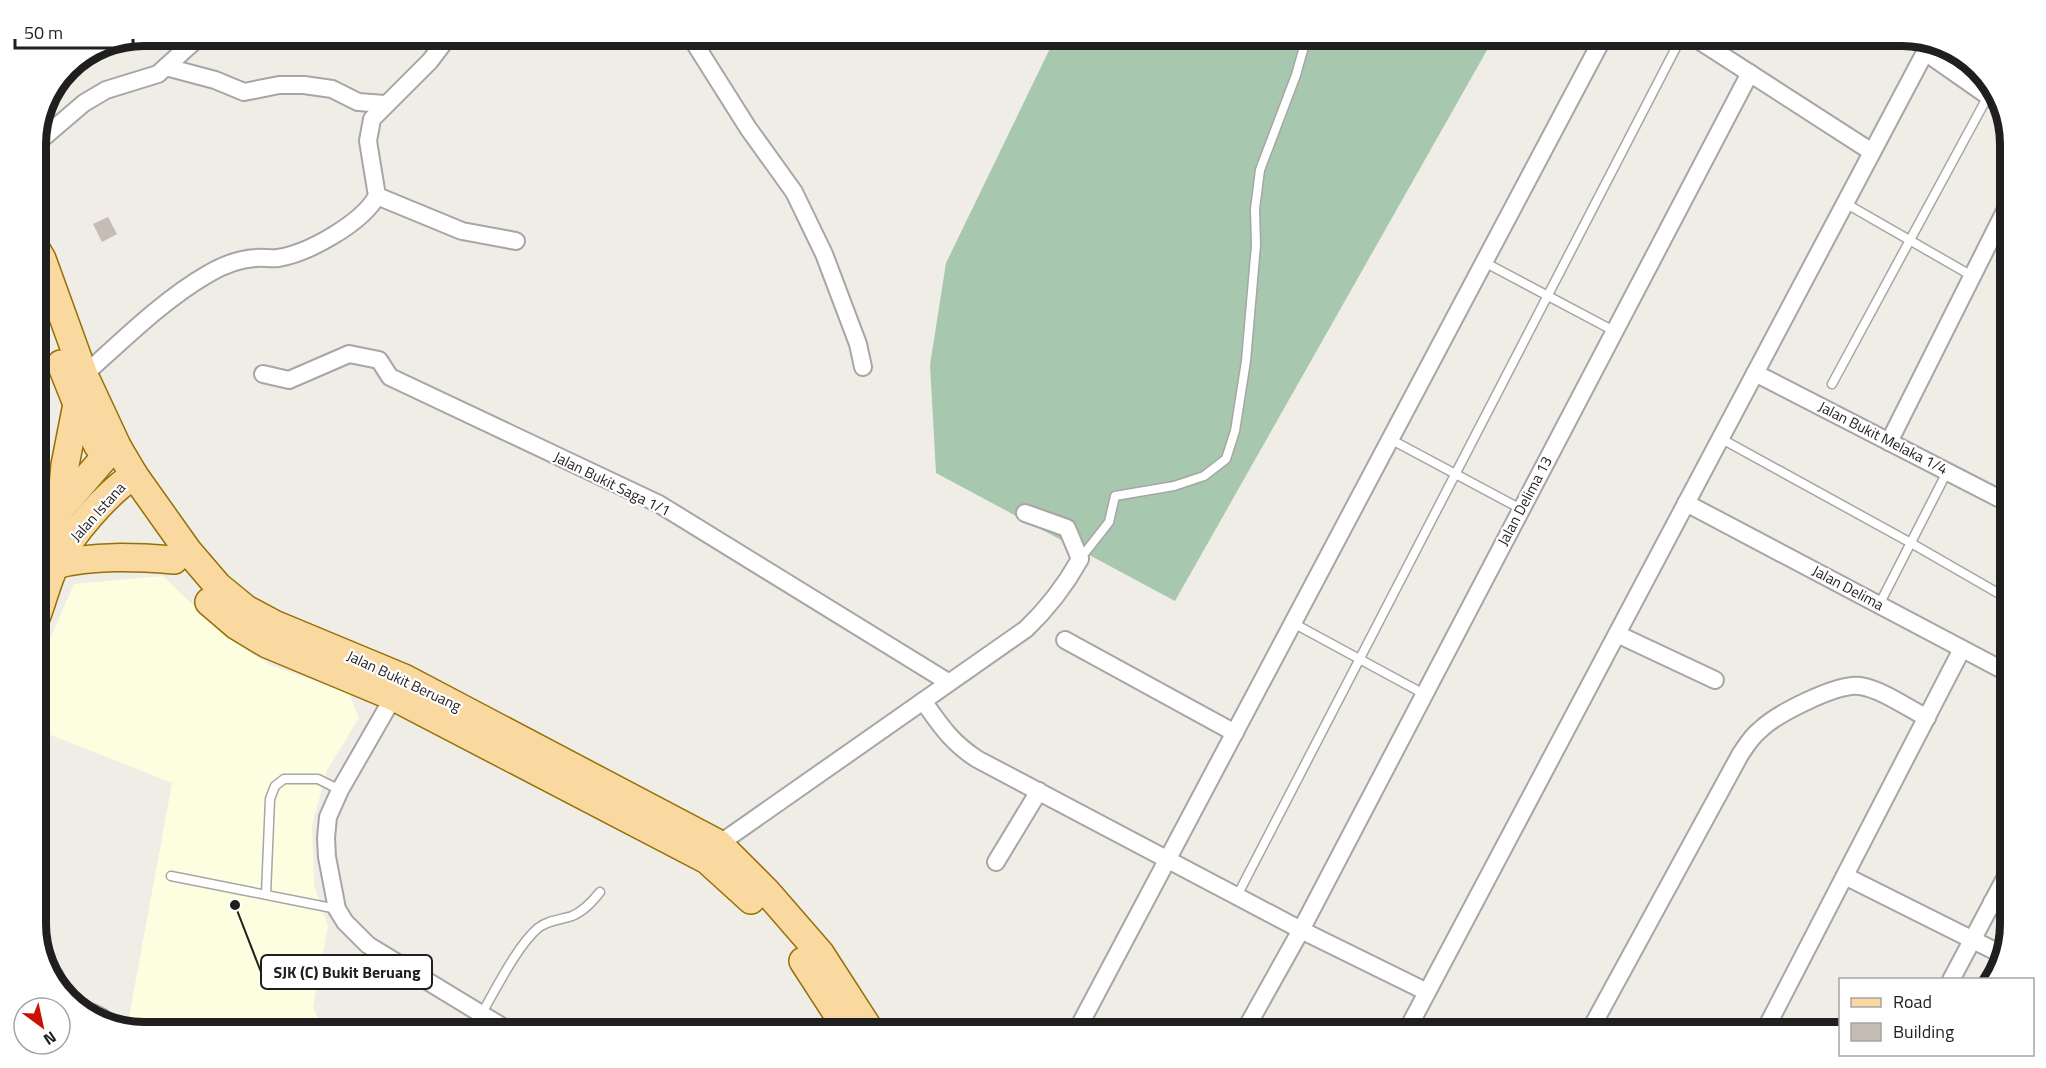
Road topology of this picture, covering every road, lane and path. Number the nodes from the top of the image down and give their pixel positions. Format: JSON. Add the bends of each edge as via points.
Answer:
{"nodes":[{"id":1,"x":189,"y":46,"type":"edge"},
{"id":2,"x":441,"y":46,"type":"edge"},
{"id":3,"x":696,"y":46,"type":"edge"},
{"id":4,"x":1304,"y":46,"type":"edge"},
{"id":5,"x":1599,"y":46,"type":"edge"},
{"id":6,"x":1677,"y":46,"type":"edge"},
{"id":7,"x":1708,"y":46,"type":"edge"},
{"id":8,"x":1926,"y":50,"type":"edge"},
{"id":9,"x":1936,"y":54,"type":"edge"},
{"id":10,"x":166,"y":67,"type":"junction"},
{"id":11,"x":1750,"y":73,"type":"junction"},
{"id":12,"x":1984,"y":92,"type":"edge"},
{"id":13,"x":385,"y":104,"type":"junction"},
{"id":14,"x":1990,"y":104,"type":"edge"},
{"id":15,"x":48,"y":134,"type":"edge"},
{"id":16,"x":1872,"y":152,"type":"junction"},
{"id":17,"x":377,"y":196,"type":"junction"},
{"id":18,"x":1845,"y":202,"type":"junction"},
{"id":19,"x":1999,"y":222,"type":"edge"},
{"id":20,"x":1909,"y":240,"type":"junction"},
{"id":21,"x":516,"y":241,"type":"dead end"},
{"id":22,"x":1484,"y":262,"type":"junction"},
{"id":23,"x":47,"y":273,"type":"edge"},
{"id":24,"x":1972,"y":276,"type":"junction"},
{"id":25,"x":1548,"y":296,"type":"junction"},
{"id":26,"x":47,"y":327,"type":"edge"},
{"id":27,"x":1614,"y":331,"type":"junction"},
{"id":28,"x":863,"y":367,"type":"dead end"},
{"id":29,"x":1755,"y":373,"type":"junction"},
{"id":30,"x":263,"y":374,"type":"dead end"},
{"id":31,"x":84,"y":375,"type":"junction"},
{"id":32,"x":1832,"y":384,"type":"dead end"},
{"id":33,"x":76,"y":404,"type":"junction"},
{"id":34,"x":1720,"y":438,"type":"junction"},
{"id":35,"x":1390,"y":439,"type":"junction"},
{"id":36,"x":1889,"y":442,"type":"junction"},
{"id":37,"x":111,"y":453,"type":"junction"},
{"id":38,"x":1947,"y":472,"type":"junction"},
{"id":39,"x":1455,"y":474,"type":"junction"},
{"id":40,"x":128,"y":480,"type":"junction"},
{"id":41,"x":1999,"y":499,"type":"edge"},
{"id":42,"x":1686,"y":503,"type":"junction"},
{"id":43,"x":61,"y":508,"type":"junction"},
{"id":44,"x":1521,"y":509,"type":"junction"},
{"id":45,"x":1025,"y":513,"type":"dead end"},
{"id":46,"x":1911,"y":543,"type":"junction"},
{"id":47,"x":47,"y":557,"type":"edge"},
{"id":48,"x":1080,"y":559,"type":"junction"},
{"id":49,"x":47,"y":560,"type":"edge"},
{"id":50,"x":174,"y":560,"type":"junction"},
{"id":51,"x":47,"y":561,"type":"edge"},
{"id":52,"x":2000,"y":594,"type":"edge"},
{"id":53,"x":1879,"y":604,"type":"junction"},
{"id":54,"x":1293,"y":624,"type":"junction"},
{"id":55,"x":1617,"y":634,"type":"junction"},
{"id":56,"x":1065,"y":640,"type":"dead end"},
{"id":57,"x":1962,"y":649,"type":"junction"},
{"id":58,"x":1359,"y":659,"type":"junction"},
{"id":59,"x":2000,"y":669,"type":"edge"},
{"id":60,"x":1715,"y":680,"type":"dead end"},
{"id":61,"x":948,"y":682,"type":"junction"},
{"id":62,"x":399,"y":687,"type":"junction"},
{"id":63,"x":1425,"y":694,"type":"junction"},
{"id":64,"x":924,"y":701,"type":"junction"},
{"id":65,"x":1927,"y":718,"type":"junction"},
{"id":66,"x":1235,"y":733,"type":"junction"},
{"id":67,"x":340,"y":790,"type":"junction"},
{"id":68,"x":1039,"y":791,"type":"junction"},
{"id":69,"x":719,"y":844,"type":"junction"},
{"id":70,"x":1168,"y":859,"type":"junction"},
{"id":71,"x":996,"y":862,"type":"dead end"},
{"id":72,"x":171,"y":876,"type":"dead end"},
{"id":73,"x":1845,"y":876,"type":"junction"},
{"id":74,"x":2000,"y":887,"type":"edge"},
{"id":75,"x":600,"y":892,"type":"dead end"},
{"id":76,"x":266,"y":894,"type":"junction"},
{"id":77,"x":1237,"y":896,"type":"junction"},
{"id":78,"x":1992,"y":902,"type":"junction"},
{"id":79,"x":2000,"y":906,"type":"edge"},
{"id":80,"x":337,"y":909,"type":"junction"},
{"id":81,"x":1301,"y":930,"type":"junction"},
{"id":82,"x":1972,"y":939,"type":"junction"},
{"id":83,"x":1995,"y":951,"type":"edge"},
{"id":84,"x":1952,"y":978,"type":"edge"},
{"id":85,"x":1427,"y":992,"type":"junction"},
{"id":86,"x":482,"y":1013,"type":"junction"},
{"id":87,"x":496,"y":1022,"type":"edge"},
{"id":88,"x":843,"y":1022,"type":"edge"},
{"id":89,"x":865,"y":1022,"type":"edge"},
{"id":90,"x":1081,"y":1022,"type":"edge"},
{"id":91,"x":1250,"y":1022,"type":"edge"},
{"id":92,"x":1411,"y":1022,"type":"edge"},
{"id":93,"x":1594,"y":1022,"type":"edge"},
{"id":94,"x":1769,"y":1022,"type":"edge"}],
"edges":[{"from":1,"to":10,"type":"street"},
{"from":2,"to":13,"type":"street"},
{"from":3,"to":28,"type":"street","via":[[794,192],[824,254]]},
{"from":4,"to":48,"type":"lane","via":[[1260,170],[1246,362],[1235,431],[1226,459],[1204,476],[1174,486],[1115,496],[1109,522]]},
{"from":5,"to":22,"type":"street"},
{"from":6,"to":25,"type":"lane"},
{"from":7,"to":11,"type":"street"},
{"from":8,"to":16,"type":"street"},
{"from":9,"to":12,"type":"street"},
{"from":10,"to":13,"type":"street","via":[[244,92],[304,85],[332,89],[358,102]]},
{"from":10,"to":15,"type":"street","via":[[148,79],[106,90]]},
{"from":11,"to":16,"type":"street"},
{"from":11,"to":27,"type":"street","name":"Jalan Delima 13"},
{"from":13,"to":17,"type":"street","via":[[372,119],[368,141]]},
{"from":14,"to":20,"type":"lane"},
{"from":16,"to":18,"type":"street"},
{"from":17,"to":21,"type":"street","via":[[462,231]]},
{"from":17,"to":31,"type":"street","via":[[365,212],[309,249],[275,259],[243,259],[208,274],[172,298]]},
{"from":18,"to":20,"type":"lane"},
{"from":18,"to":29,"type":"street"},
{"from":19,"to":24,"type":"street"},
{"from":20,"to":24,"type":"lane"},
{"from":20,"to":32,"type":"lane"},
{"from":22,"to":25,"type":"lane"},
{"from":22,"to":35,"type":"street"},
{"from":23,"to":31,"type":"main road","name":"Jalan Bukit Beruang"},
{"from":24,"to":36,"type":"street"},
{"from":25,"to":27,"type":"lane"},
{"from":25,"to":39,"type":"lane"},
{"from":26,"to":33,"type":"main road","name":"Jalan Bukit Beruang"},
{"from":27,"to":44,"type":"street","name":"Jalan Delima 13"},
{"from":29,"to":34,"type":"street"},
{"from":29,"to":36,"type":"street","name":"Jalan Bukit Melaka 1/4"},
{"from":30,"to":61,"type":"street","name":"Jalan Bukit Saga 1/1","via":[[289,380],[349,354],[379,360],[390,377],[659,504]]},
{"from":31,"to":37,"type":"main road","name":"Jalan Bukit Beruang"},
{"from":33,"to":37,"type":"main road","name":"Jalan Bukit Beruang"},
{"from":33,"to":43,"type":"main road"},
{"from":34,"to":42,"type":"street"},
{"from":34,"to":46,"type":"lane"},
{"from":35,"to":39,"type":"lane"},
{"from":35,"to":54,"type":"street"},
{"from":36,"to":38,"type":"street","name":"Jalan Bukit Melaka 1/4"},
{"from":37,"to":40,"type":"main road","name":"Jalan Bukit Beruang"},
{"from":37,"to":43,"type":"main road","name":"Jalan Istana"},
{"from":38,"to":41,"type":"street","name":"Jalan Bukit Melaka 1/4"},
{"from":38,"to":46,"type":"lane"},
{"from":39,"to":44,"type":"lane"},
{"from":39,"to":58,"type":"lane"},
{"from":40,"to":49,"type":"main road","name":"Jalan Istana"},
{"from":40,"to":50,"type":"main road","name":"Jalan Bukit Beruang"},
{"from":40,"to":62,"type":"main road","name":"Jalan Bukit Beruang","via":[[218,586],[246,609]]},
{"from":42,"to":53,"type":"street","name":"Jalan Delima"},
{"from":42,"to":55,"type":"street"},
{"from":43,"to":47,"type":"main road","name":"Jalan Istana"},
{"from":44,"to":63,"type":"street","name":"Jalan Delima 13"},
{"from":45,"to":48,"type":"street","via":[[1067,528]]},
{"from":46,"to":52,"type":"lane"},
{"from":46,"to":53,"type":"lane"},
{"from":48,"to":61,"type":"street","via":[[1048,607],[1026,629]]},
{"from":50,"to":51,"type":"main road","via":[[140,557]]},
{"from":50,"to":62,"type":"main road","name":"Jalan Bukit Beruang","via":[[207,601],[267,644]]},
{"from":53,"to":57,"type":"street","name":"Jalan Delima"},
{"from":54,"to":58,"type":"lane"},
{"from":54,"to":66,"type":"street"},
{"from":55,"to":60,"type":"street"},
{"from":55,"to":85,"type":"street"},
{"from":56,"to":66,"type":"street"},
{"from":57,"to":59,"type":"street","name":"Jalan Delima"},
{"from":57,"to":65,"type":"street"},
{"from":58,"to":63,"type":"lane"},
{"from":58,"to":77,"type":"lane"},
{"from":61,"to":64,"type":"street"},
{"from":62,"to":67,"type":"street"},
{"from":62,"to":69,"type":"main road","name":"Jalan Bukit Beruang"},
{"from":62,"to":88,"type":"main road","name":"Jalan Bukit Beruang","via":[[707,860],[753,903],[804,961]]},
{"from":63,"to":81,"type":"street","name":"Jalan Delima 13"},
{"from":64,"to":68,"type":"street","via":[[958,746]]},
{"from":64,"to":69,"type":"street"},
{"from":65,"to":73,"type":"street"},
{"from":65,"to":93,"type":"street","via":[[1857,685],[1828,692],[1760,729],[1740,755]]},
{"from":66,"to":70,"type":"street"},
{"from":67,"to":76,"type":"lane","via":[[309,778],[284,779],[275,786],[270,799]]},
{"from":67,"to":80,"type":"street","via":[[328,817],[326,838]]},
{"from":68,"to":70,"type":"street"},
{"from":68,"to":71,"type":"street"},
{"from":69,"to":89,"type":"main road","name":"Jalan Bukit Beruang","via":[[820,953]]},
{"from":70,"to":77,"type":"street"},
{"from":70,"to":90,"type":"street"},
{"from":72,"to":76,"type":"lane"},
{"from":73,"to":82,"type":"street"},
{"from":73,"to":94,"type":"street"},
{"from":74,"to":78,"type":"street"},
{"from":75,"to":86,"type":"lane","via":[[575,915],[538,928],[525,942]]},
{"from":76,"to":80,"type":"lane"},
{"from":77,"to":81,"type":"street"},
{"from":78,"to":79,"type":"street"},
{"from":78,"to":82,"type":"street"},
{"from":80,"to":86,"type":"street","via":[[368,945]]},
{"from":81,"to":85,"type":"street"},
{"from":81,"to":91,"type":"street","name":"Jalan Delima 13"},
{"from":82,"to":83,"type":"street"},
{"from":82,"to":84,"type":"street"},
{"from":85,"to":92,"type":"street"},
{"from":86,"to":87,"type":"street"}]}
